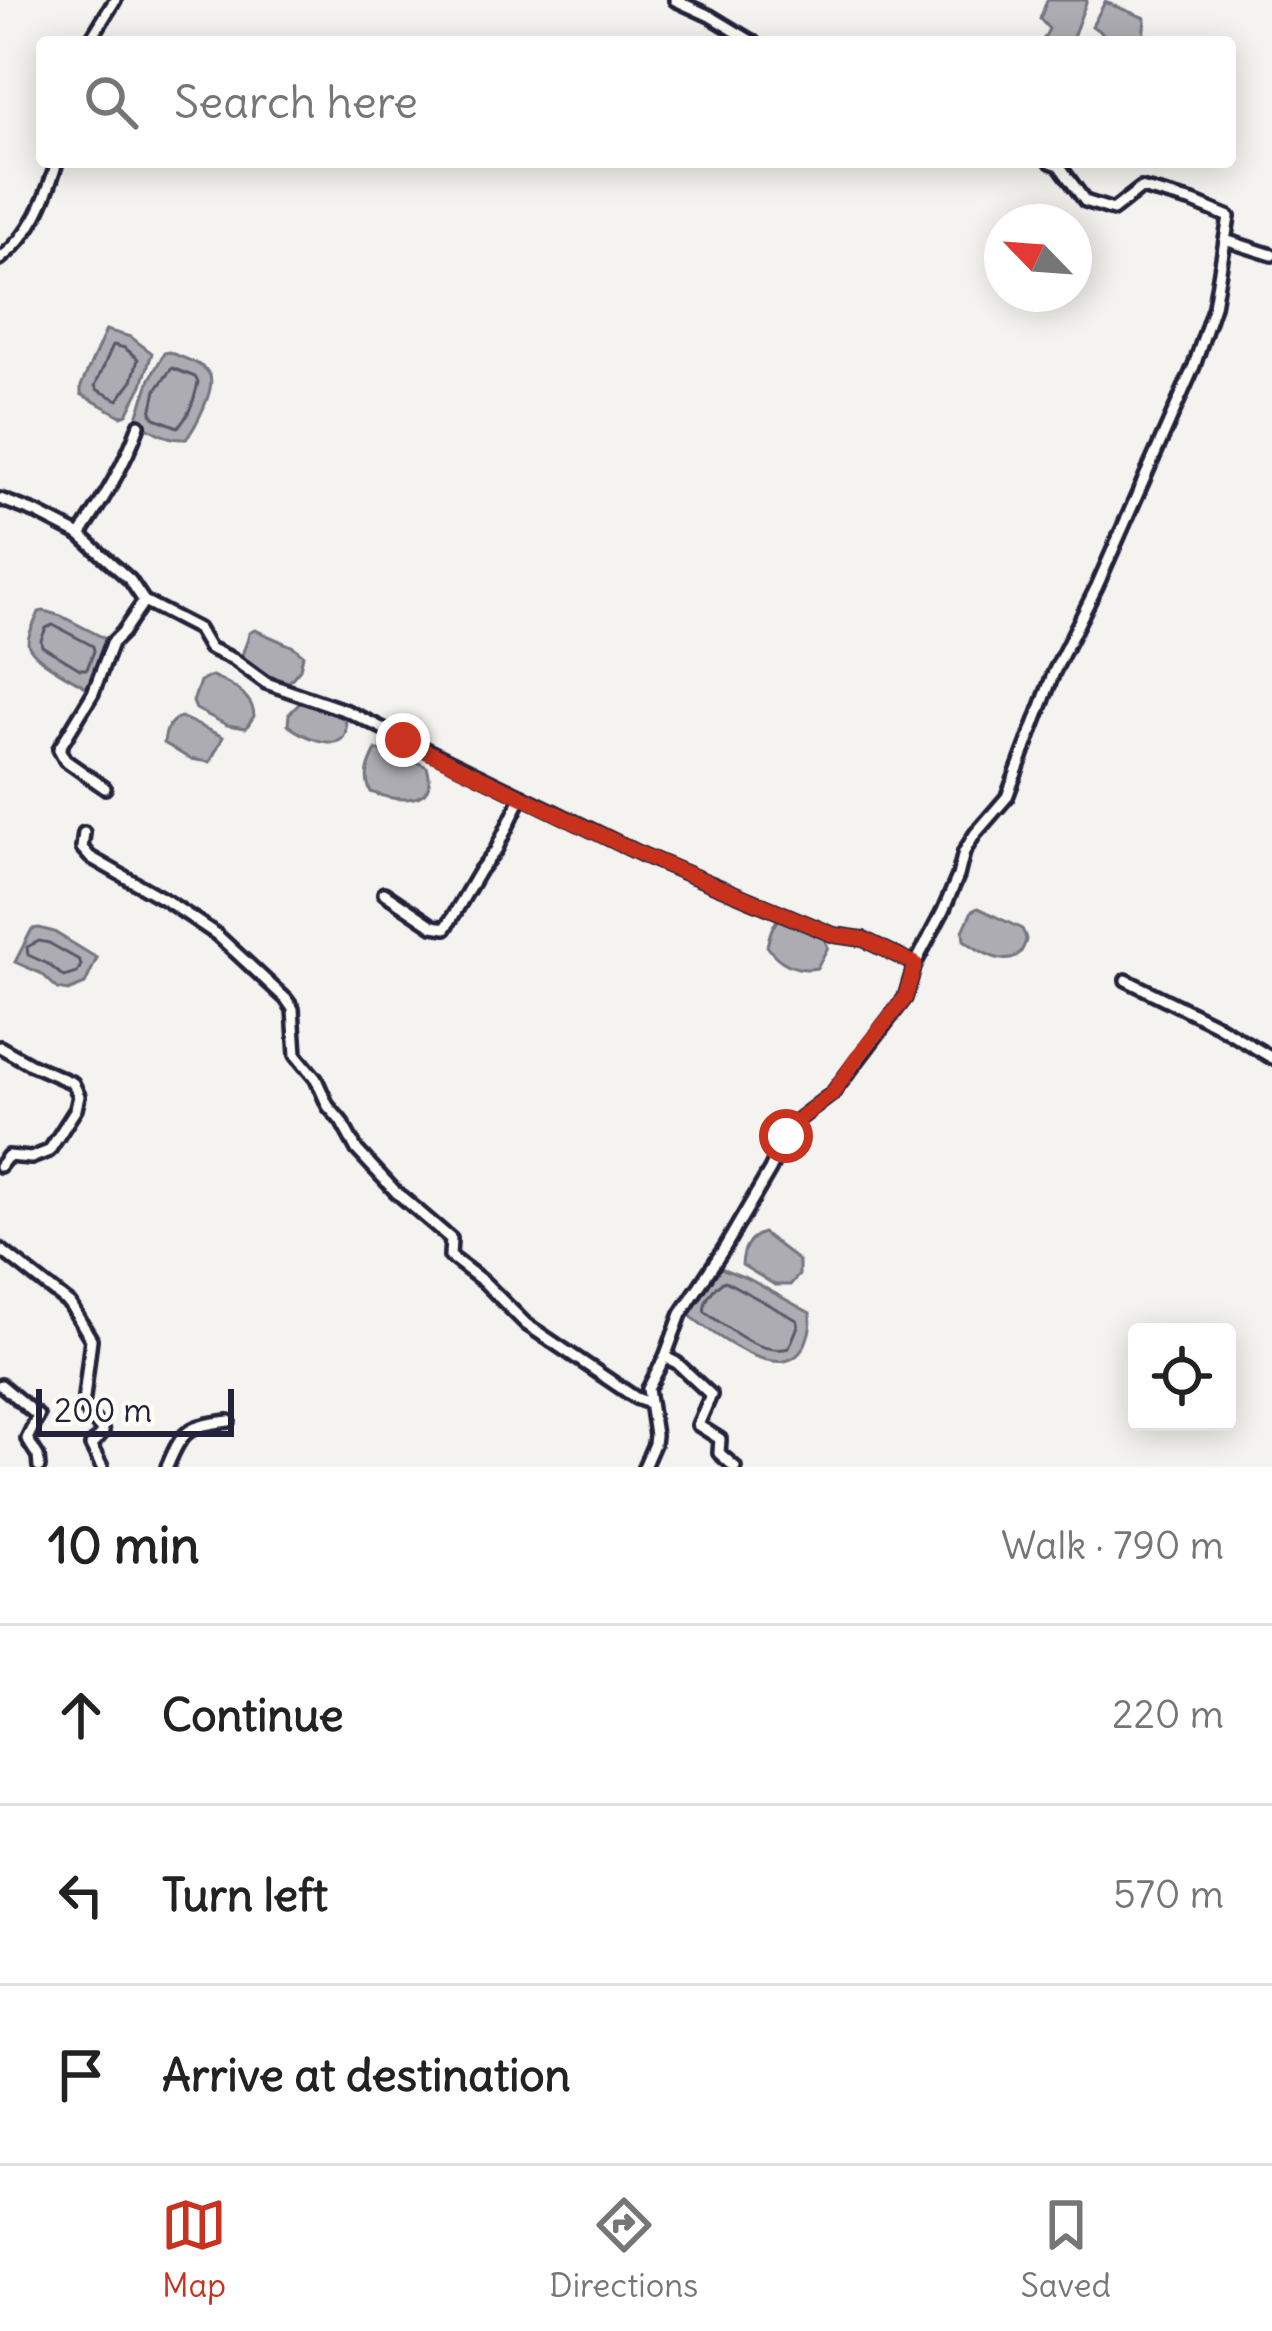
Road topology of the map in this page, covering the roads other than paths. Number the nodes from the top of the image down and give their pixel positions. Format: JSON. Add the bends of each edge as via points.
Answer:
{"nodes":[{"id":1,"x":115,"y":0,"type":"edge"},
{"id":2,"x":675,"y":0,"type":"edge"},
{"id":3,"x":93,"y":36,"type":"edge"},
{"id":4,"x":743,"y":36,"type":"edge"},
{"id":5,"x":55,"y":168,"type":"edge"},
{"id":6,"x":1060,"y":168,"type":"edge"},
{"id":7,"x":1225,"y":240,"type":"junction"},
{"id":8,"x":1272,"y":255,"type":"edge"},
{"id":9,"x":0,"y":259,"type":"edge"},
{"id":10,"x":139,"y":425,"type":"dead end"},
{"id":11,"x":0,"y":499,"type":"edge"},
{"id":12,"x":80,"y":535,"type":"junction"},
{"id":13,"x":143,"y":601,"type":"junction"},
{"id":14,"x":105,"y":788,"type":"dead end"},
{"id":15,"x":522,"y":796,"type":"junction"},
{"id":16,"x":84,"y":833,"type":"dead end"},
{"id":17,"x":384,"y":893,"type":"dead end"},
{"id":18,"x":915,"y":964,"type":"junction"},
{"id":19,"x":1126,"y":980,"type":"dead end"},
{"id":20,"x":0,"y":1047,"type":"edge"},
{"id":21,"x":1272,"y":1058,"type":"edge"},
{"id":22,"x":0,"y":1166,"type":"edge"},
{"id":23,"x":0,"y":1249,"type":"edge"},
{"id":24,"x":665,"y":1357,"type":"junction"},
{"id":25,"x":1,"y":1385,"type":"edge"},
{"id":26,"x":649,"y":1403,"type":"junction"},
{"id":27,"x":230,"y":1421,"type":"dead end"},
{"id":28,"x":38,"y":1467,"type":"edge"},
{"id":29,"x":102,"y":1467,"type":"edge"},
{"id":30,"x":167,"y":1467,"type":"edge"},
{"id":31,"x":644,"y":1467,"type":"edge"},
{"id":32,"x":735,"y":1467,"type":"edge"}],
"edges":[{"from":1,"to":3,"type":"street"},
{"from":2,"to":4,"type":"street"},
{"from":5,"to":9,"type":"street","via":[[28,231]]},
{"from":6,"to":7,"type":"street","via":[[1085,201],[1113,210],[1141,188],[1229,217]]},
{"from":7,"to":8,"type":"street"},
{"from":7,"to":18,"type":"street","via":[[1194,366],[1054,672],[1007,797],[964,852]]},
{"from":10,"to":12,"type":"street"},
{"from":11,"to":12,"type":"street"},
{"from":12,"to":13,"type":"street"},
{"from":13,"to":14,"type":"street","via":[[112,643],[59,749]]},
{"from":13,"to":15,"type":"street","via":[[198,629],[209,648],[266,683],[347,711]]},
{"from":15,"to":17,"type":"street","via":[[446,928]]},
{"from":15,"to":18,"type":"street","via":[[681,871]]},
{"from":16,"to":26,"type":"street","via":[[90,857],[216,934],[286,999],[296,1055],[328,1106],[374,1169],[452,1239],[450,1256],[544,1337]]},
{"from":18,"to":24,"type":"street","via":[[905,998],[832,1094],[786,1136]]},
{"from":19,"to":21,"type":"street"},
{"from":20,"to":22,"type":"street","via":[[73,1083],[79,1096],[49,1151],[8,1156]]},
{"from":23,"to":29,"type":"street","via":[[70,1304],[91,1339],[82,1406],[103,1432],[92,1446]]},
{"from":24,"to":26,"type":"street"},
{"from":24,"to":32,"type":"street","via":[[711,1395],[698,1425],[720,1438],[719,1454]]},
{"from":25,"to":28,"type":"street","via":[[38,1416],[27,1439]]},
{"from":26,"to":31,"type":"street","via":[[654,1444]]},
{"from":27,"to":30,"type":"street","via":[[196,1425]]}]}
